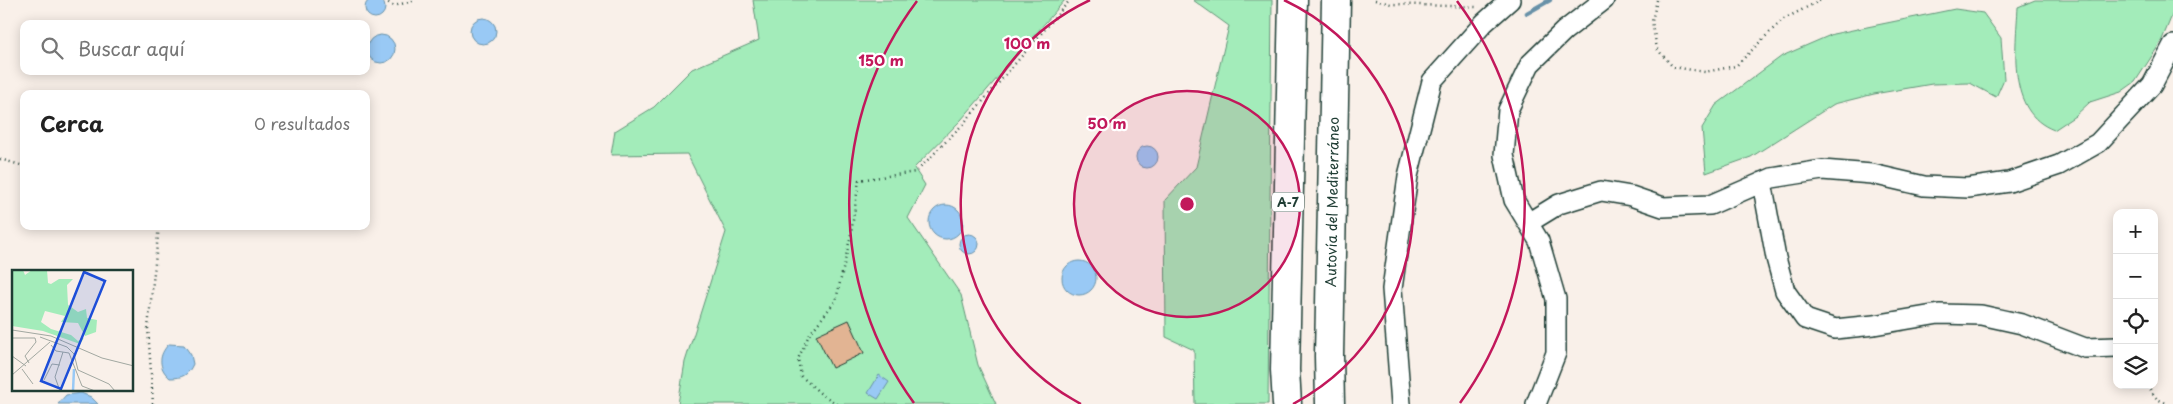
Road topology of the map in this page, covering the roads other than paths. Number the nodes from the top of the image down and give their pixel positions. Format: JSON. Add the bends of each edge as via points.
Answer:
{"nodes":[{"id":1,"x":1293,"y":0,"type":"edge"},
{"id":2,"x":1336,"y":0,"type":"edge"},
{"id":3,"x":1604,"y":0,"type":"edge"},
{"id":4,"x":1506,"y":4,"type":"edge"},
{"id":5,"x":2173,"y":44,"type":"edge"},
{"id":6,"x":1762,"y":182,"type":"junction"},
{"id":7,"x":1528,"y":224,"type":"junction"},
{"id":8,"x":2113,"y":347,"type":"edge"},
{"id":9,"x":1287,"y":404,"type":"edge"},
{"id":10,"x":1330,"y":404,"type":"edge"},
{"id":11,"x":1401,"y":404,"type":"edge"},
{"id":12,"x":1536,"y":404,"type":"edge"}],
"edges":[{"from":1,"to":9,"type":"highway","number":"A-7","via":[[1285,370]]},
{"from":2,"to":10,"type":"highway","name":"Autovía del Mediterráneo"},
{"from":3,"to":7,"type":"street","via":[[1564,31],[1530,64],[1508,110],[1504,155],[1514,200]]},
{"from":4,"to":11,"type":"street","via":[[1484,22],[1432,80],[1408,176],[1392,289]]},
{"from":5,"to":6,"type":"street","via":[[2152,85],[2098,143],[2059,165],[2009,182],[1968,188],[1924,186],[1872,174],[1822,170]]},
{"from":6,"to":7,"type":"street","via":[[1710,204],[1663,207],[1631,196],[1600,191],[1559,204]]},
{"from":6,"to":8,"type":"street","via":[[1785,291],[1805,319],[1836,329],[1939,314],[1981,315],[2022,324],[2085,348]]},
{"from":7,"to":12,"type":"street","via":[[1539,241],[1556,300],[1556,353]]}]}
